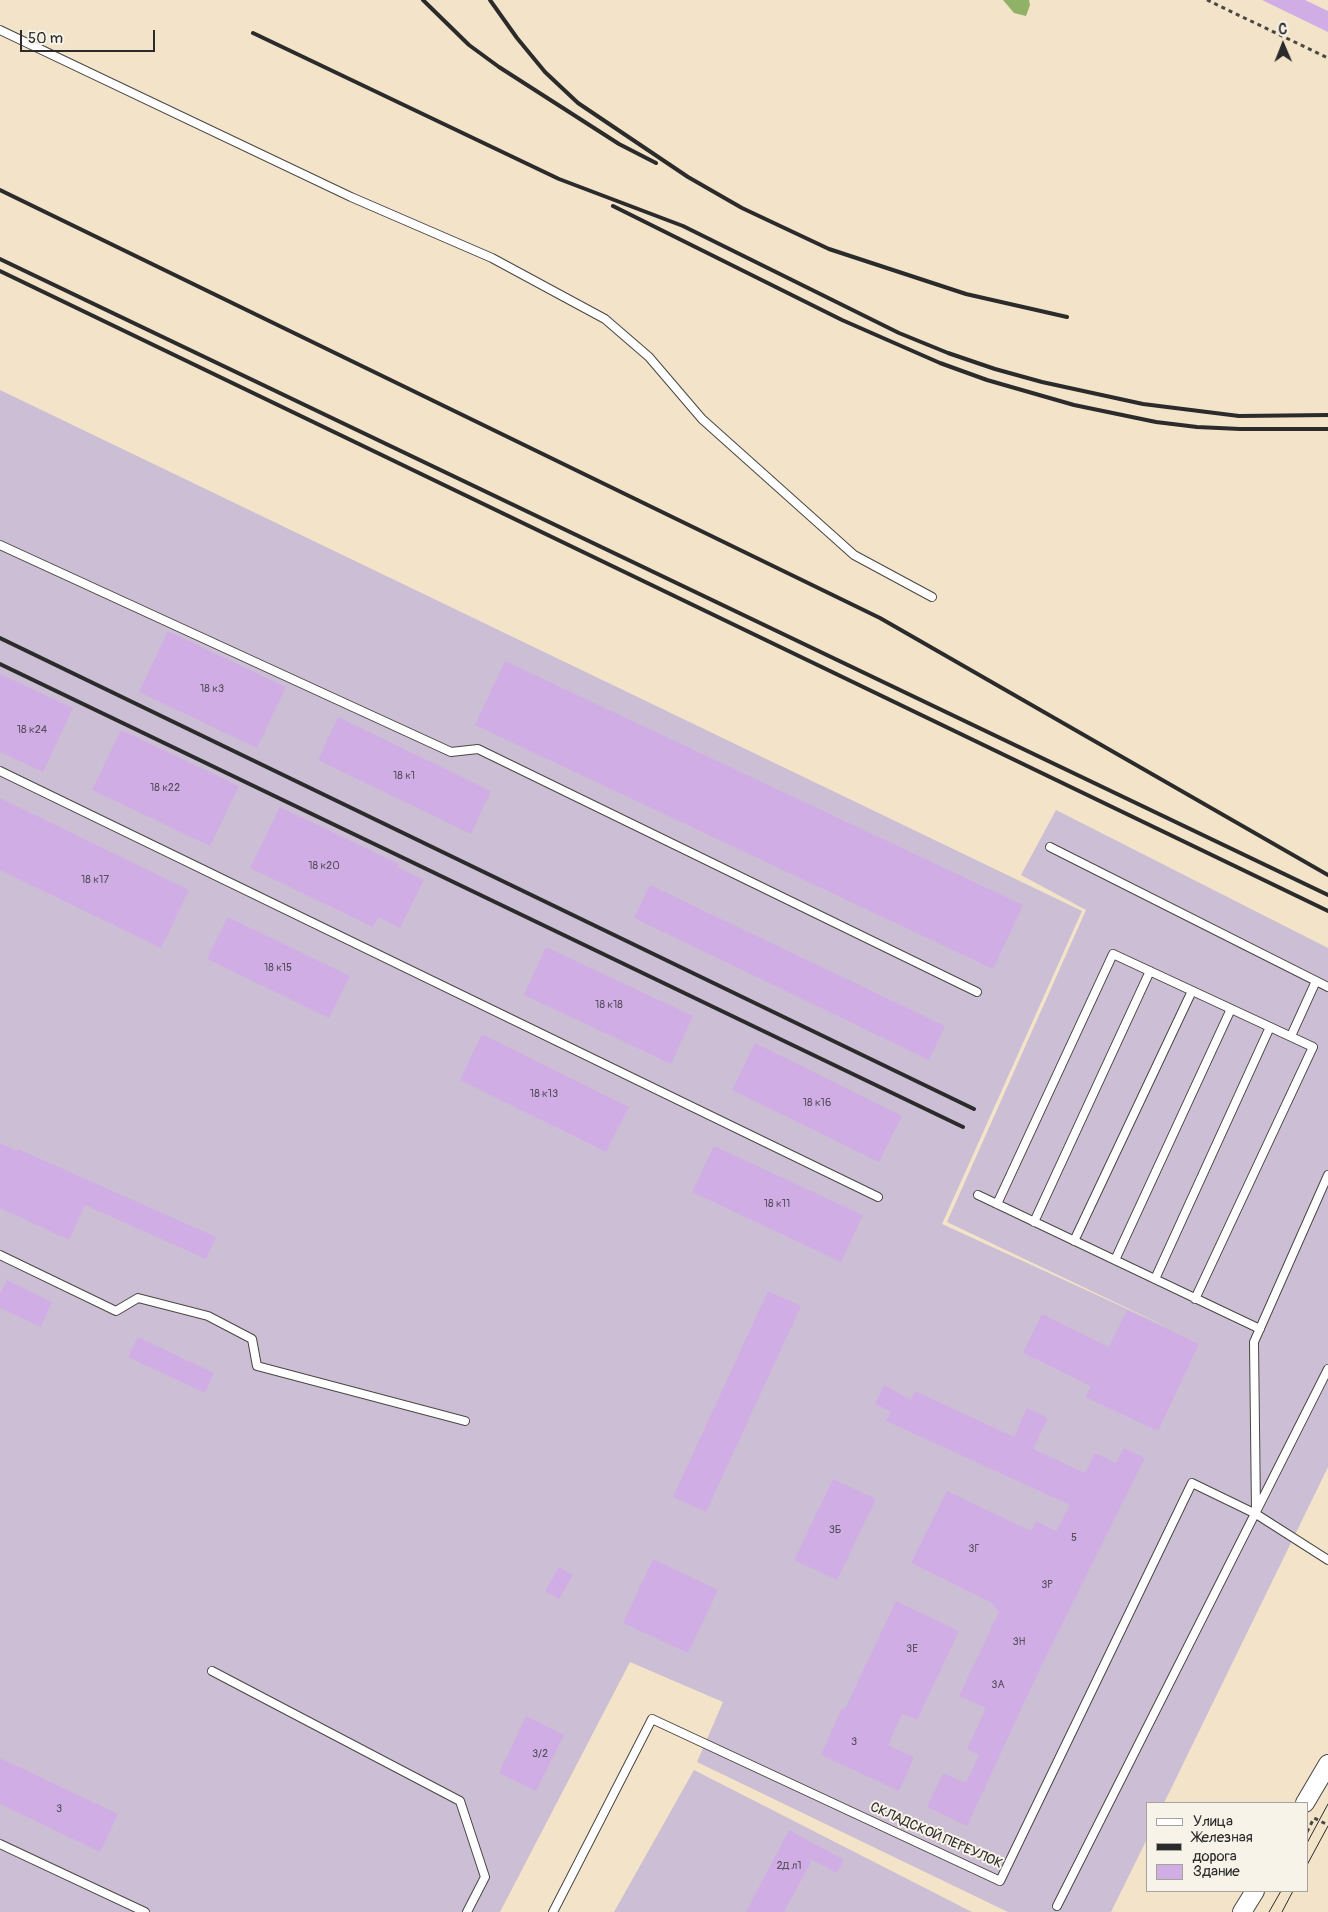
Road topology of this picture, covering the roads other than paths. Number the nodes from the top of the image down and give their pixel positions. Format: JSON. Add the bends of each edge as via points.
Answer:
{"nodes":[{"id":1,"x":0,"y":30,"type":"edge"},
{"id":2,"x":0,"y":545,"type":"edge"},
{"id":3,"x":932,"y":597,"type":"dead end"},
{"id":4,"x":0,"y":771,"type":"edge"},
{"id":5,"x":1050,"y":847,"type":"dead end"},
{"id":6,"x":1150,"y":971,"type":"junction"},
{"id":7,"x":1316,"y":981,"type":"junction"},
{"id":8,"x":1328,"y":986,"type":"edge"},
{"id":9,"x":1192,"y":991,"type":"junction"},
{"id":10,"x":977,"y":992,"type":"dead end"},
{"id":11,"x":1231,"y":1009,"type":"junction"},
{"id":12,"x":1270,"y":1026,"type":"junction"},
{"id":13,"x":1291,"y":1036,"type":"junction"},
{"id":14,"x":1328,"y":1175,"type":"edge"},
{"id":15,"x":978,"y":1195,"type":"dead end"},
{"id":16,"x":878,"y":1197,"type":"dead end"},
{"id":17,"x":997,"y":1204,"type":"junction"},
{"id":18,"x":1034,"y":1222,"type":"junction"},
{"id":19,"x":1074,"y":1241,"type":"junction"},
{"id":20,"x":0,"y":1255,"type":"edge"},
{"id":21,"x":1115,"y":1260,"type":"junction"},
{"id":22,"x":1155,"y":1280,"type":"junction"},
{"id":23,"x":1195,"y":1299,"type":"junction"},
{"id":24,"x":1260,"y":1329,"type":"junction"},
{"id":25,"x":1328,"y":1369,"type":"edge"},
{"id":26,"x":465,"y":1421,"type":"dead end"},
{"id":27,"x":1256,"y":1514,"type":"junction"},
{"id":28,"x":1328,"y":1560,"type":"edge"},
{"id":29,"x":212,"y":1672,"type":"dead end"},
{"id":30,"x":1328,"y":1764,"type":"edge"},
{"id":31,"x":1306,"y":1802,"type":"edge"},
{"id":32,"x":0,"y":1844,"type":"edge"},
{"id":33,"x":1254,"y":1892,"type":"edge"},
{"id":34,"x":1057,"y":1906,"type":"dead end"},
{"id":35,"x":145,"y":1912,"type":"edge"},
{"id":36,"x":467,"y":1912,"type":"edge"},
{"id":37,"x":554,"y":1912,"type":"edge"},
{"id":38,"x":1242,"y":1912,"type":"edge"}],
"edges":[{"from":1,"to":3,"type":"lane","via":[[351,198],[492,258],[605,319],[649,358],[702,419],[854,555]]},
{"from":2,"to":10,"type":"lane","via":[[451,752],[478,750]]},
{"from":4,"to":16,"type":"lane"},
{"from":5,"to":7,"type":"lane"},
{"from":6,"to":9,"type":"lane"},
{"from":6,"to":17,"type":"lane","via":[[1113,954]]},
{"from":6,"to":18,"type":"lane"},
{"from":7,"to":8,"type":"lane"},
{"from":7,"to":13,"type":"lane"},
{"from":9,"to":11,"type":"lane"},
{"from":9,"to":19,"type":"lane"},
{"from":11,"to":12,"type":"lane"},
{"from":11,"to":21,"type":"lane"},
{"from":12,"to":13,"type":"lane"},
{"from":12,"to":22,"type":"lane"},
{"from":13,"to":23,"type":"lane","via":[[1313,1047]]},
{"from":14,"to":24,"type":"lane"},
{"from":15,"to":17,"type":"lane"},
{"from":17,"to":18,"type":"lane"},
{"from":18,"to":19,"type":"lane"},
{"from":19,"to":21,"type":"lane"},
{"from":20,"to":26,"type":"lane","via":[[116,1311],[138,1298],[208,1316],[252,1339],[257,1366]]},
{"from":21,"to":22,"type":"lane"},
{"from":22,"to":23,"type":"lane"},
{"from":23,"to":24,"type":"lane"},
{"from":24,"to":27,"type":"lane","via":[[1254,1342]]},
{"from":25,"to":27,"type":"lane"},
{"from":27,"to":28,"type":"lane","name":"СКЛАДСКОЙ ПЕРЕУЛОК"},
{"from":27,"to":34,"type":"lane"},
{"from":27,"to":37,"type":"lane","name":"СКЛАДСКОЙ ПЕРЕУЛОК","via":[[1192,1483],[1000,1881],[652,1719]]},
{"from":29,"to":36,"type":"lane","via":[[460,1801],[485,1877]]},
{"from":30,"to":31,"type":"street"},
{"from":32,"to":35,"type":"lane"},
{"from":33,"to":38,"type":"street"}]}
